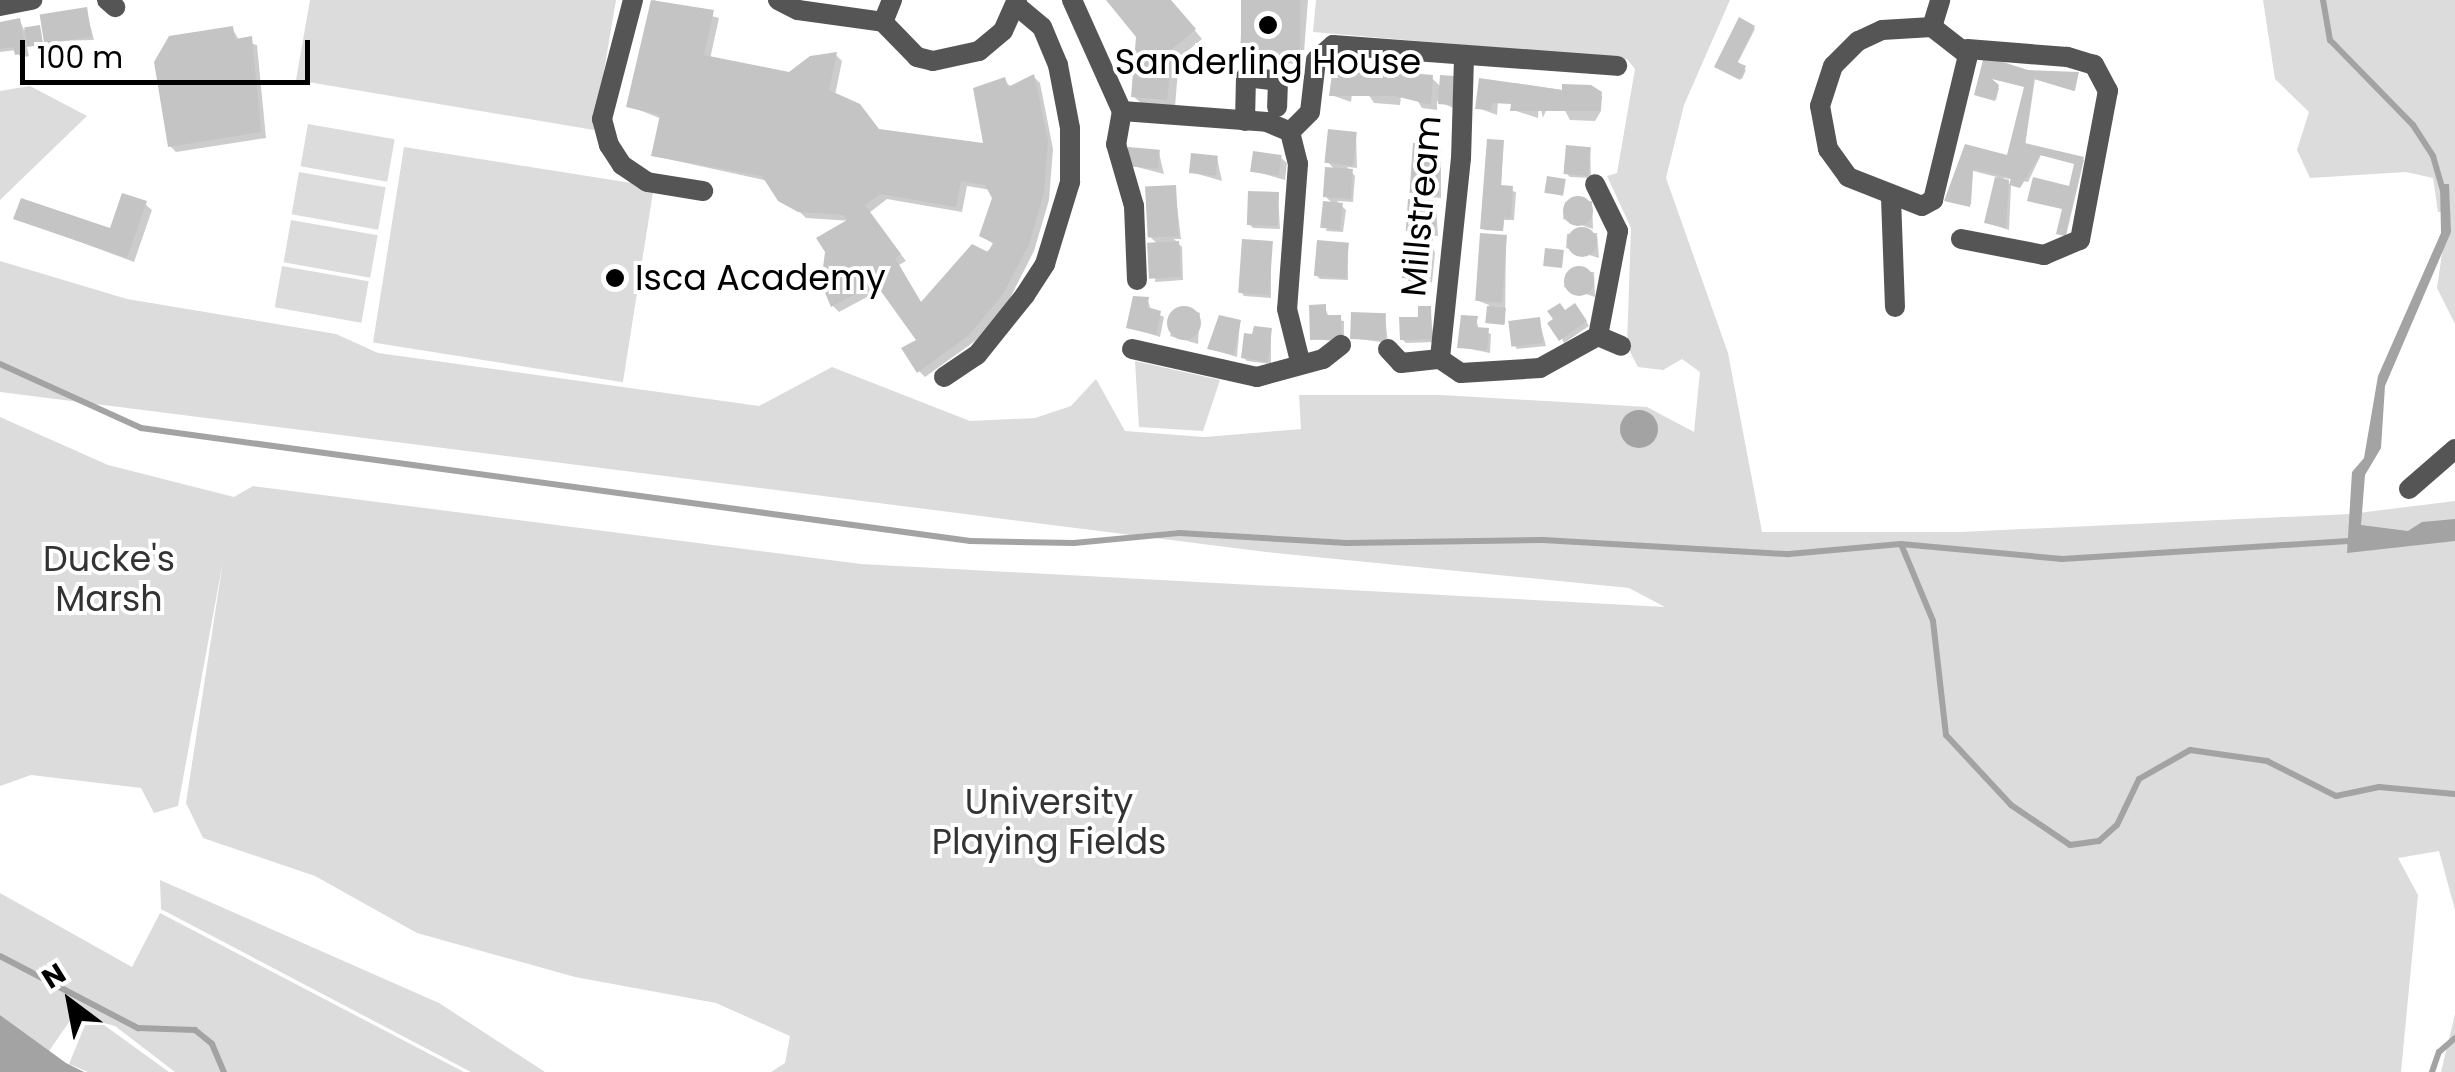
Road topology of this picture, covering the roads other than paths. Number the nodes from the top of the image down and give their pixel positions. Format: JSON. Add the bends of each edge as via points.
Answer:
{"nodes":[{"id":1,"x":32,"y":0,"type":"edge"},
{"id":2,"x":633,"y":0,"type":"edge"},
{"id":3,"x":778,"y":0,"type":"edge"},
{"id":4,"x":892,"y":0,"type":"edge"},
{"id":5,"x":1072,"y":0,"type":"edge"},
{"id":6,"x":1940,"y":0,"type":"edge"},
{"id":7,"x":1017,"y":3,"type":"edge"},
{"id":8,"x":0,"y":6,"type":"edge"},
{"id":9,"x":883,"y":22,"type":"junction"},
{"id":10,"x":1932,"y":27,"type":"junction"},
{"id":11,"x":1966,"y":49,"type":"junction"},
{"id":12,"x":1464,"y":58,"type":"junction"},
{"id":13,"x":1618,"y":66,"type":"dead end"},
{"id":14,"x":1277,"y":107,"type":"dead end"},
{"id":15,"x":1122,"y":112,"type":"junction"},
{"id":16,"x":1245,"y":122,"type":"junction"},
{"id":17,"x":1290,"y":132,"type":"junction"},
{"id":18,"x":1595,"y":184,"type":"dead end"},
{"id":19,"x":703,"y":190,"type":"dead end"},
{"id":20,"x":1891,"y":198,"type":"junction"},
{"id":21,"x":1961,"y":239,"type":"dead end"},
{"id":22,"x":1137,"y":280,"type":"dead end"},
{"id":23,"x":1895,"y":307,"type":"dead end"},
{"id":24,"x":1598,"y":336,"type":"junction"},
{"id":25,"x":1340,"y":345,"type":"dead end"},
{"id":26,"x":1621,"y":346,"type":"dead end"},
{"id":27,"x":1132,"y":349,"type":"dead end"},
{"id":28,"x":1388,"y":349,"type":"dead end"},
{"id":29,"x":1440,"y":360,"type":"junction"},
{"id":30,"x":1300,"y":361,"type":"junction"},
{"id":31,"x":944,"y":377,"type":"dead end"},
{"id":32,"x":2455,"y":449,"type":"edge"},
{"id":33,"x":2409,"y":490,"type":"dead end"}],
"edges":[{"from":1,"to":8,"type":"street"},
{"from":2,"to":19,"type":"street","via":[[602,119],[609,145],[622,165],[647,182]]},
{"from":3,"to":9,"type":"street","via":[[798,10]]},
{"from":4,"to":9,"type":"street"},
{"from":5,"to":15,"type":"street"},
{"from":6,"to":10,"type":"street"},
{"from":7,"to":9,"type":"street","via":[[1003,31],[979,51],[949,59],[917,57]]},
{"from":7,"to":31,"type":"street","via":[[1042,27],[1058,65],[1070,128],[1070,182],[1045,264],[1025,295],[977,355]]},
{"from":10,"to":11,"type":"street"},
{"from":10,"to":20,"type":"street","via":[[1882,30],[1858,40],[1823,86],[1822,129],[1836,164]]},
{"from":11,"to":20,"type":"street","via":[[1933,200],[1922,206]]},
{"from":11,"to":21,"type":"street","via":[[2067,56],[2094,65],[2108,91],[2080,240],[2044,255]]},
{"from":12,"to":13,"type":"street"},
{"from":12,"to":17,"type":"street","via":[[1334,45],[1316,60],[1310,112]]},
{"from":12,"to":29,"type":"street","name":"Millstream"},
{"from":14,"to":16,"type":"street","via":[[1278,81],[1246,78]]},
{"from":15,"to":16,"type":"street"},
{"from":15,"to":22,"type":"street","via":[[1116,144],[1134,206]]},
{"from":16,"to":17,"type":"street","via":[[1284,125]]},
{"from":17,"to":30,"type":"street","via":[[1298,164],[1287,309]]},
{"from":18,"to":24,"type":"street","via":[[1618,230]]},
{"from":20,"to":23,"type":"street"},
{"from":24,"to":26,"type":"street"},
{"from":24,"to":29,"type":"street","via":[[1540,368],[1460,372]]},
{"from":25,"to":30,"type":"street","via":[[1322,359]]},
{"from":27,"to":30,"type":"street","via":[[1242,377]]},
{"from":28,"to":29,"type":"street","via":[[1401,363]]},
{"from":32,"to":33,"type":"street"}]}
